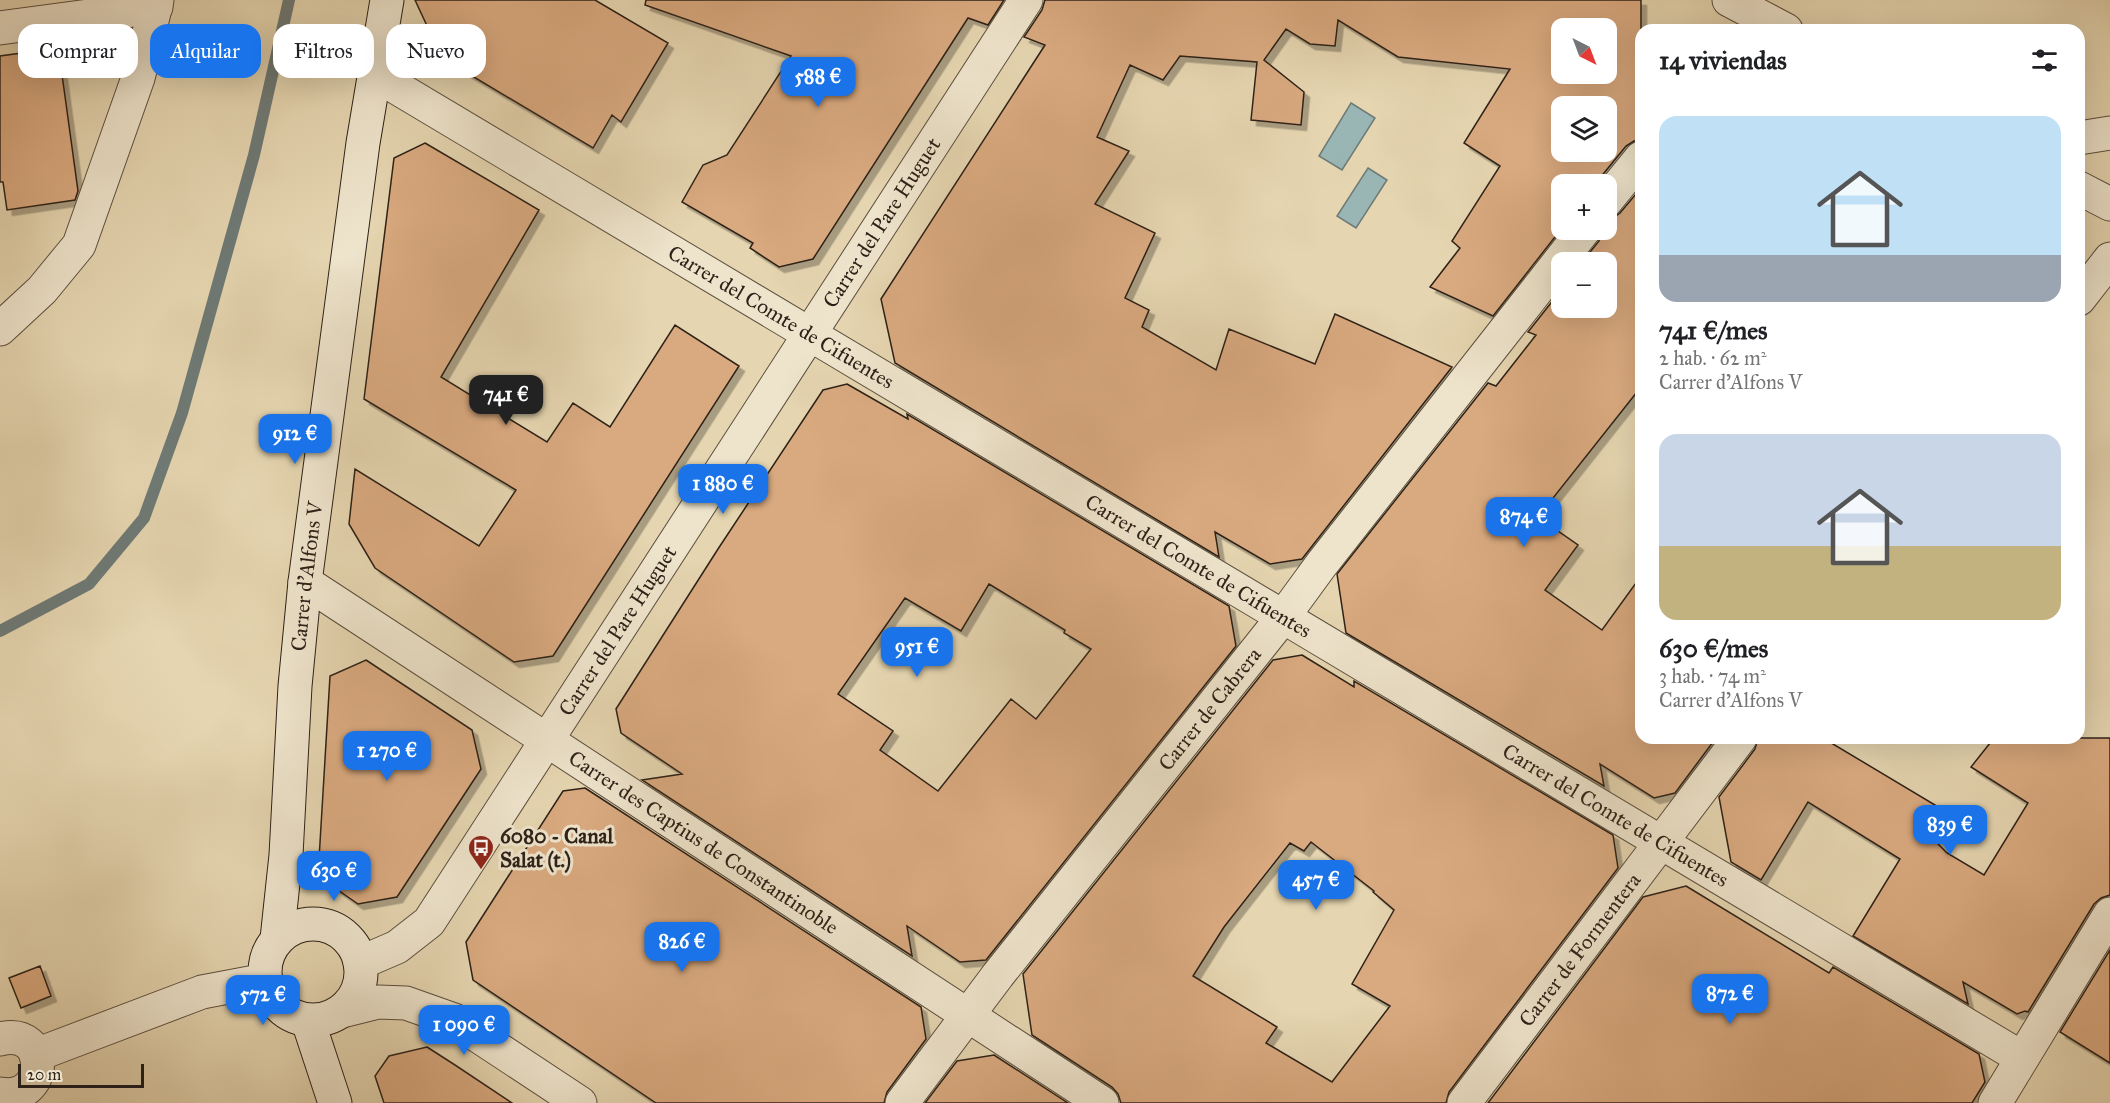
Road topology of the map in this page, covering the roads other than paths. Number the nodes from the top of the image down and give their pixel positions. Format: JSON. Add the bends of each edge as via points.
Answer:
{"nodes":[{"id":1,"x":387,"y":0,"type":"edge"},
{"id":2,"x":1026,"y":0,"type":"edge"},
{"id":3,"x":156,"y":3,"type":"edge"},
{"id":4,"x":1742,"y":14,"type":"edge"},
{"id":5,"x":1770,"y":24,"type":"edge"},
{"id":6,"x":0,"y":28,"type":"edge"},
{"id":7,"x":374,"y":74,"type":"joint"},
{"id":8,"x":373,"y":78,"type":"edge"},
{"id":9,"x":2110,"y":133,"type":"edge"},
{"id":10,"x":2085,"y":137,"type":"edge"},
{"id":11,"x":1635,"y":165,"type":"edge"},
{"id":12,"x":1617,"y":187,"type":"edge"},
{"id":13,"x":2085,"y":191,"type":"edge"},
{"id":14,"x":2110,"y":204,"type":"edge"},
{"id":15,"x":1576,"y":240,"type":"edge"},
{"id":16,"x":2110,"y":259,"type":"edge"},
{"id":17,"x":2085,"y":291,"type":"edge"},
{"id":18,"x":0,"y":329,"type":"edge"},
{"id":19,"x":810,"y":334,"type":"junction"},
{"id":20,"x":305,"y":582,"type":"junction"},
{"id":21,"x":1283,"y":617,"type":"junction"},
{"id":22,"x":547,"y":740,"type":"junction"},
{"id":23,"x":1735,"y":744,"type":"edge"},
{"id":24,"x":1659,"y":842,"type":"junction"},
{"id":25,"x":2110,"y":914,"type":"edge"},
{"id":26,"x":278,"y":939,"type":"junction"},
{"id":27,"x":360,"y":963,"type":"junction"},
{"id":28,"x":265,"y":980,"type":"junction"},
{"id":29,"x":342,"y":1011,"type":"junction"},
{"id":30,"x":967,"y":1015,"type":"junction"},
{"id":31,"x":308,"y":1020,"type":"junction"},
{"id":32,"x":0,"y":1039,"type":"edge"},
{"id":33,"x":36,"y":1055,"type":"junction"},
{"id":34,"x":2022,"y":1058,"type":"junction"},
{"id":35,"x":0,"y":1094,"type":"edge"},
{"id":36,"x":335,"y":1103,"type":"edge"},
{"id":37,"x":580,"y":1103,"type":"edge"},
{"id":38,"x":902,"y":1103,"type":"edge"},
{"id":39,"x":1102,"y":1103,"type":"edge"},
{"id":40,"x":1464,"y":1103,"type":"edge"},
{"id":41,"x":1995,"y":1103,"type":"edge"}],
"edges":[{"from":1,"to":7,"type":"street","name":"Carrer d'Alfons V"},
{"from":2,"to":19,"type":"street","name":"Carrer del Pare Huguet"},
{"from":3,"to":6,"type":"street"},
{"from":3,"to":18,"type":"street","via":[[138,78],[79,245],[42,290]]},
{"from":4,"to":5,"type":"street"},
{"from":7,"to":19,"type":"street","name":"Carrer del Comte de Cifuentes"},
{"from":8,"to":20,"type":"street","name":"Carrer d'Alfons V"},
{"from":9,"to":10,"type":"street"},
{"from":11,"to":12,"type":"street"},
{"from":13,"to":14,"type":"street"},
{"from":15,"to":21,"type":"street","name":"Carrer de Cabrera"},
{"from":16,"to":17,"type":"street"},
{"from":19,"to":21,"type":"street","name":"Carrer del Comte de Cifuentes"},
{"from":19,"to":22,"type":"street","name":"Carrer del Pare Huguet"},
{"from":20,"to":22,"type":"street","name":"Carrer des Captius de Constantinoble"},
{"from":20,"to":26,"type":"street","name":"Carrer d'Alfons V"},
{"from":21,"to":24,"type":"street","name":"Carrer del Comte de Cifuentes"},
{"from":21,"to":30,"type":"street","name":"Carrer de Cabrera"},
{"from":22,"to":27,"type":"street","name":"Carrer del Pare Huguet","via":[[429,922],[397,947]]},
{"from":22,"to":30,"type":"street","name":"Carrer des Captius de Constantinoble"},
{"from":23,"to":24,"type":"street","name":"Carrer de Formentera"},
{"from":24,"to":34,"type":"street","name":"Carrer del Comte de Cifuentes"},
{"from":24,"to":40,"type":"street","name":"Carrer de Formentera"},
{"from":25,"to":34,"type":"street"},
{"from":26,"to":27,"type":"street","via":[[304,924],[319,924],[346,936]]},
{"from":26,"to":28,"type":"street","via":[[267,958]]},
{"from":27,"to":29,"type":"street","via":[[358,990]]},
{"from":28,"to":31,"type":"street","via":[[272,1000],[288,1014]]},
{"from":28,"to":33,"type":"street","via":[[202,992]]},
{"from":29,"to":31,"type":"street","via":[[326,1019]]},
{"from":29,"to":37,"type":"street","via":[[378,1002],[406,1003],[454,1020]]},
{"from":30,"to":38,"type":"street","name":"Carrer de Cabrera"},
{"from":30,"to":39,"type":"street","name":"Carrer des Captius de Constantinoble"},
{"from":31,"to":36,"type":"street"},
{"from":32,"to":33,"type":"street","via":[[24,1041]]},
{"from":33,"to":35,"type":"street","via":[[39,1064],[34,1084],[17,1095]]},
{"from":34,"to":41,"type":"street"}]}
